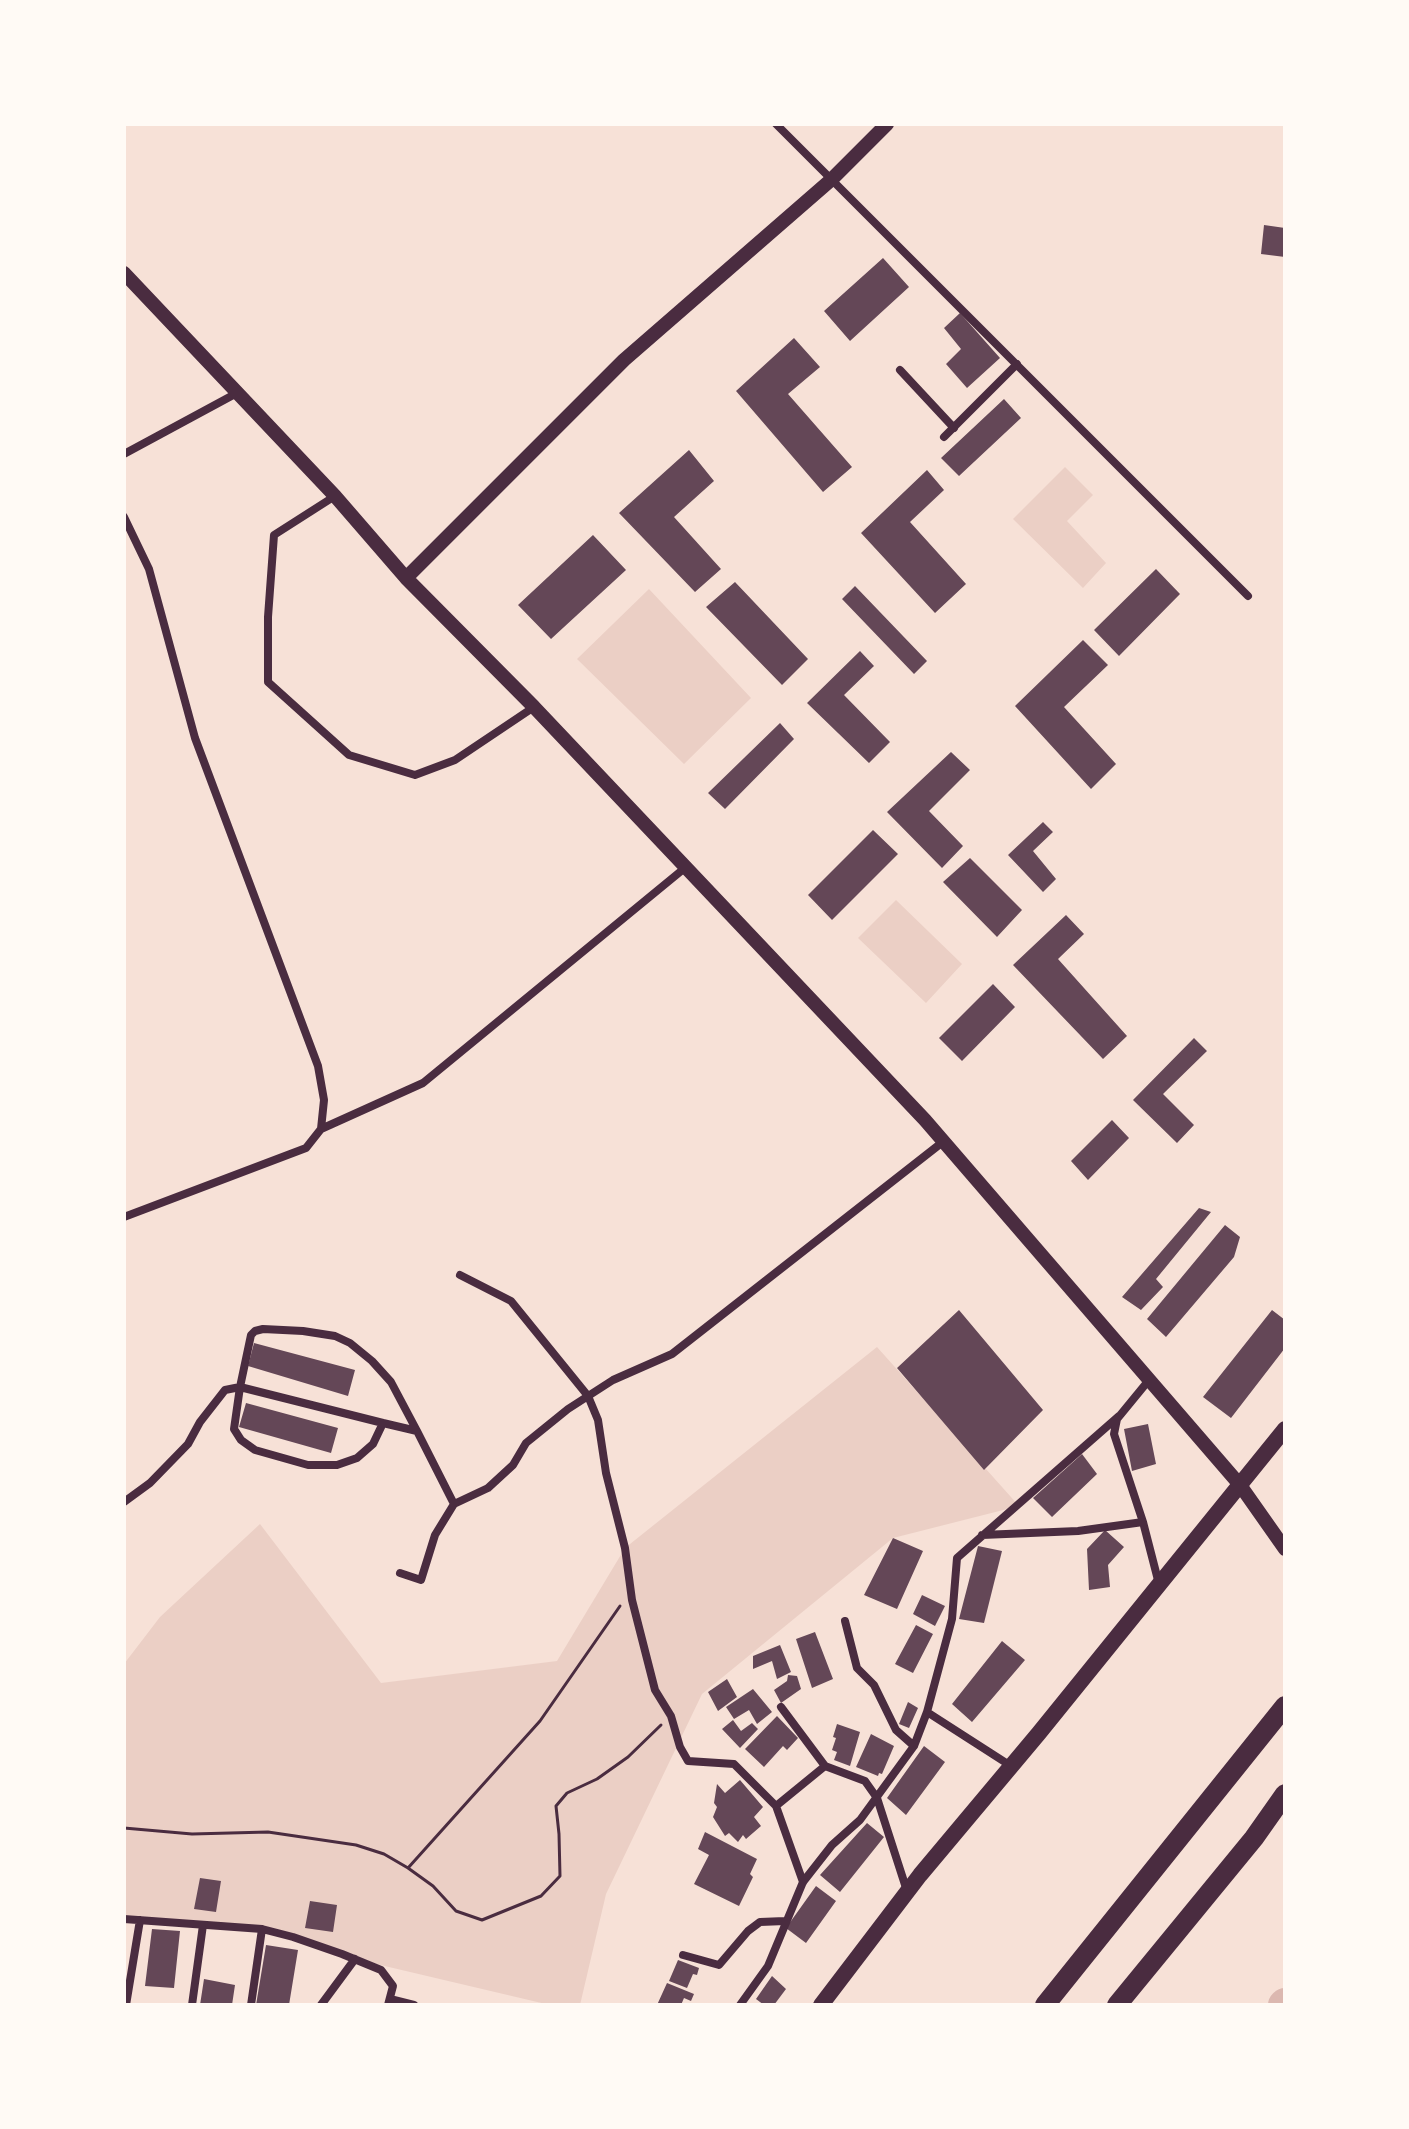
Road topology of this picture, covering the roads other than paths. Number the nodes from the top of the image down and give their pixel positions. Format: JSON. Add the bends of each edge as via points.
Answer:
{"nodes":[{"id":1,"x":776,"y":124,"type":"edge"},
{"id":2,"x":887,"y":124,"type":"edge"},
{"id":3,"x":832,"y":179,"type":"junction"},
{"id":4,"x":124,"y":273,"type":"edge"},
{"id":5,"x":1017,"y":364,"type":"junction"},
{"id":6,"x":900,"y":370,"type":"dead end"},
{"id":7,"x":237,"y":393,"type":"junction"},
{"id":8,"x":954,"y":428,"type":"junction"},
{"id":9,"x":944,"y":437,"type":"dead end"},
{"id":10,"x":124,"y":454,"type":"edge"},
{"id":11,"x":335,"y":496,"type":"junction"},
{"id":12,"x":124,"y":517,"type":"edge"},
{"id":13,"x":406,"y":578,"type":"junction"},
{"id":14,"x":1248,"y":596,"type":"dead end"},
{"id":15,"x":534,"y":707,"type":"junction"},
{"id":16,"x":686,"y":867,"type":"junction"},
{"id":17,"x":321,"y":1129,"type":"junction"},
{"id":18,"x":944,"y":1141,"type":"junction"},
{"id":19,"x":124,"y":1217,"type":"edge"},
{"id":20,"x":460,"y":1275,"type":"dead end"},
{"id":21,"x":1149,"y":1380,"type":"junction"},
{"id":22,"x":240,"y":1387,"type":"junction"},
{"id":23,"x":588,"y":1396,"type":"junction"},
{"id":24,"x":1119,"y":1416,"type":"junction"},
{"id":25,"x":383,"y":1423,"type":"junction"},
{"id":26,"x":1285,"y":1429,"type":"edge"},
{"id":27,"x":417,"y":1431,"type":"junction"},
{"id":28,"x":1240,"y":1485,"type":"junction"},
{"id":29,"x":124,"y":1502,"type":"edge"},
{"id":30,"x":454,"y":1504,"type":"junction"},
{"id":31,"x":1143,"y":1522,"type":"junction"},
{"id":32,"x":981,"y":1535,"type":"junction"},
{"id":33,"x":1285,"y":1549,"type":"edge"},
{"id":34,"x":400,"y":1573,"type":"dead end"},
{"id":35,"x":1159,"y":1585,"type":"junction"},
{"id":36,"x":845,"y":1621,"type":"dead end"},
{"id":37,"x":781,"y":1707,"type":"dead end"},
{"id":38,"x":1283,"y":1708,"type":"edge"},
{"id":39,"x":927,"y":1712,"type":"junction"},
{"id":40,"x":914,"y":1746,"type":"junction"},
{"id":41,"x":825,"y":1766,"type":"junction"},
{"id":42,"x":1011,"y":1766,"type":"junction"},
{"id":43,"x":1285,"y":1794,"type":"edge"},
{"id":44,"x":877,"y":1798,"type":"junction"},
{"id":45,"x":776,"y":1806,"type":"junction"},
{"id":46,"x":803,"y":1882,"type":"junction"},
{"id":47,"x":907,"y":1891,"type":"junction"},
{"id":48,"x":124,"y":1919,"type":"edge"},
{"id":49,"x":140,"y":1920,"type":"junction"},
{"id":50,"x":785,"y":1921,"type":"junction"},
{"id":51,"x":203,"y":1925,"type":"junction"},
{"id":52,"x":262,"y":1929,"type":"junction"},
{"id":53,"x":683,"y":1955,"type":"dead end"},
{"id":54,"x":355,"y":1959,"type":"junction"},
{"id":55,"x":389,"y":2002,"type":"edge"},
{"id":56,"x":126,"y":2005,"type":"edge"},
{"id":57,"x":192,"y":2005,"type":"edge"},
{"id":58,"x":251,"y":2005,"type":"edge"},
{"id":59,"x":321,"y":2005,"type":"edge"},
{"id":60,"x":414,"y":2005,"type":"edge"},
{"id":61,"x":740,"y":2005,"type":"edge"},
{"id":62,"x":821,"y":2005,"type":"edge"},
{"id":63,"x":1045,"y":2005,"type":"edge"},
{"id":64,"x":1117,"y":2005,"type":"edge"}],
"edges":[{"from":1,"to":3,"type":"street"},
{"from":2,"to":3,"type":"street"},
{"from":3,"to":5,"type":"street"},
{"from":3,"to":13,"type":"street","via":[[624,360]]},
{"from":4,"to":7,"type":"street"},
{"from":5,"to":8,"type":"street"},
{"from":5,"to":14,"type":"street"},
{"from":6,"to":8,"type":"street"},
{"from":7,"to":10,"type":"street"},
{"from":7,"to":11,"type":"street"},
{"from":8,"to":9,"type":"street"},
{"from":11,"to":13,"type":"street"},
{"from":11,"to":15,"type":"street","via":[[274,535],[268,682],[349,755],[415,775],[455,760]]},
{"from":12,"to":17,"type":"street","via":[[149,569],[195,738],[318,1066],[324,1100]]},
{"from":13,"to":15,"type":"street"},
{"from":15,"to":16,"type":"street"},
{"from":16,"to":17,"type":"street","via":[[423,1083]]},
{"from":16,"to":18,"type":"street"},
{"from":17,"to":19,"type":"street","via":[[306,1148]]},
{"from":18,"to":21,"type":"street"},
{"from":18,"to":23,"type":"street","via":[[672,1354]]},
{"from":20,"to":23,"type":"street","via":[[511,1301]]},
{"from":21,"to":24,"type":"street"},
{"from":21,"to":28,"type":"street"},
{"from":22,"to":25,"type":"street"},
{"from":22,"to":25,"type":"street","via":[[234,1429],[241,1440],[255,1450],[308,1465],[337,1465],[357,1458],[373,1444]]},
{"from":22,"to":27,"type":"street","via":[[247,1345],[255,1331],[335,1336],[362,1352],[391,1382]]},
{"from":22,"to":29,"type":"street","via":[[225,1390],[188,1444]]},
{"from":23,"to":30,"type":"street","via":[[526,1443],[513,1465],[488,1488]]},
{"from":23,"to":45,"type":"street","via":[[598,1420],[655,1690],[671,1716],[680,1747],[688,1761],[734,1764]]},
{"from":24,"to":31,"type":"street","via":[[1114,1434]]},
{"from":24,"to":32,"type":"street"},
{"from":25,"to":27,"type":"street"},
{"from":26,"to":28,"type":"main road"},
{"from":27,"to":30,"type":"street"},
{"from":28,"to":33,"type":"street"},
{"from":28,"to":35,"type":"main road"},
{"from":30,"to":34,"type":"street","via":[[435,1535],[421,1580]]},
{"from":31,"to":32,"type":"street"},
{"from":31,"to":35,"type":"street"},
{"from":32,"to":39,"type":"street","via":[[957,1558],[952,1619]]},
{"from":35,"to":42,"type":"main road"},
{"from":36,"to":40,"type":"street","via":[[857,1668],[874,1685],[896,1730]]},
{"from":37,"to":41,"type":"street"},
{"from":38,"to":63,"type":"highway"},
{"from":39,"to":40,"type":"street"},
{"from":39,"to":42,"type":"street"},
{"from":40,"to":44,"type":"street"},
{"from":41,"to":44,"type":"street","via":[[865,1781]]},
{"from":41,"to":45,"type":"street"},
{"from":42,"to":47,"type":"main road"},
{"from":43,"to":64,"type":"highway"},
{"from":44,"to":46,"type":"street"},
{"from":44,"to":47,"type":"street"},
{"from":45,"to":46,"type":"street"},
{"from":46,"to":50,"type":"street"},
{"from":47,"to":62,"type":"main road"},
{"from":48,"to":49,"type":"street"},
{"from":49,"to":51,"type":"street"},
{"from":49,"to":56,"type":"street"},
{"from":50,"to":53,"type":"street","via":[[760,1922],[719,1965]]},
{"from":50,"to":61,"type":"street","via":[[768,1966]]},
{"from":51,"to":52,"type":"street"},
{"from":51,"to":57,"type":"street"},
{"from":52,"to":54,"type":"street"},
{"from":52,"to":58,"type":"street"},
{"from":54,"to":55,"type":"street","via":[[381,1970],[393,1986]]},
{"from":54,"to":59,"type":"street"},
{"from":55,"to":60,"type":"street"}]}
